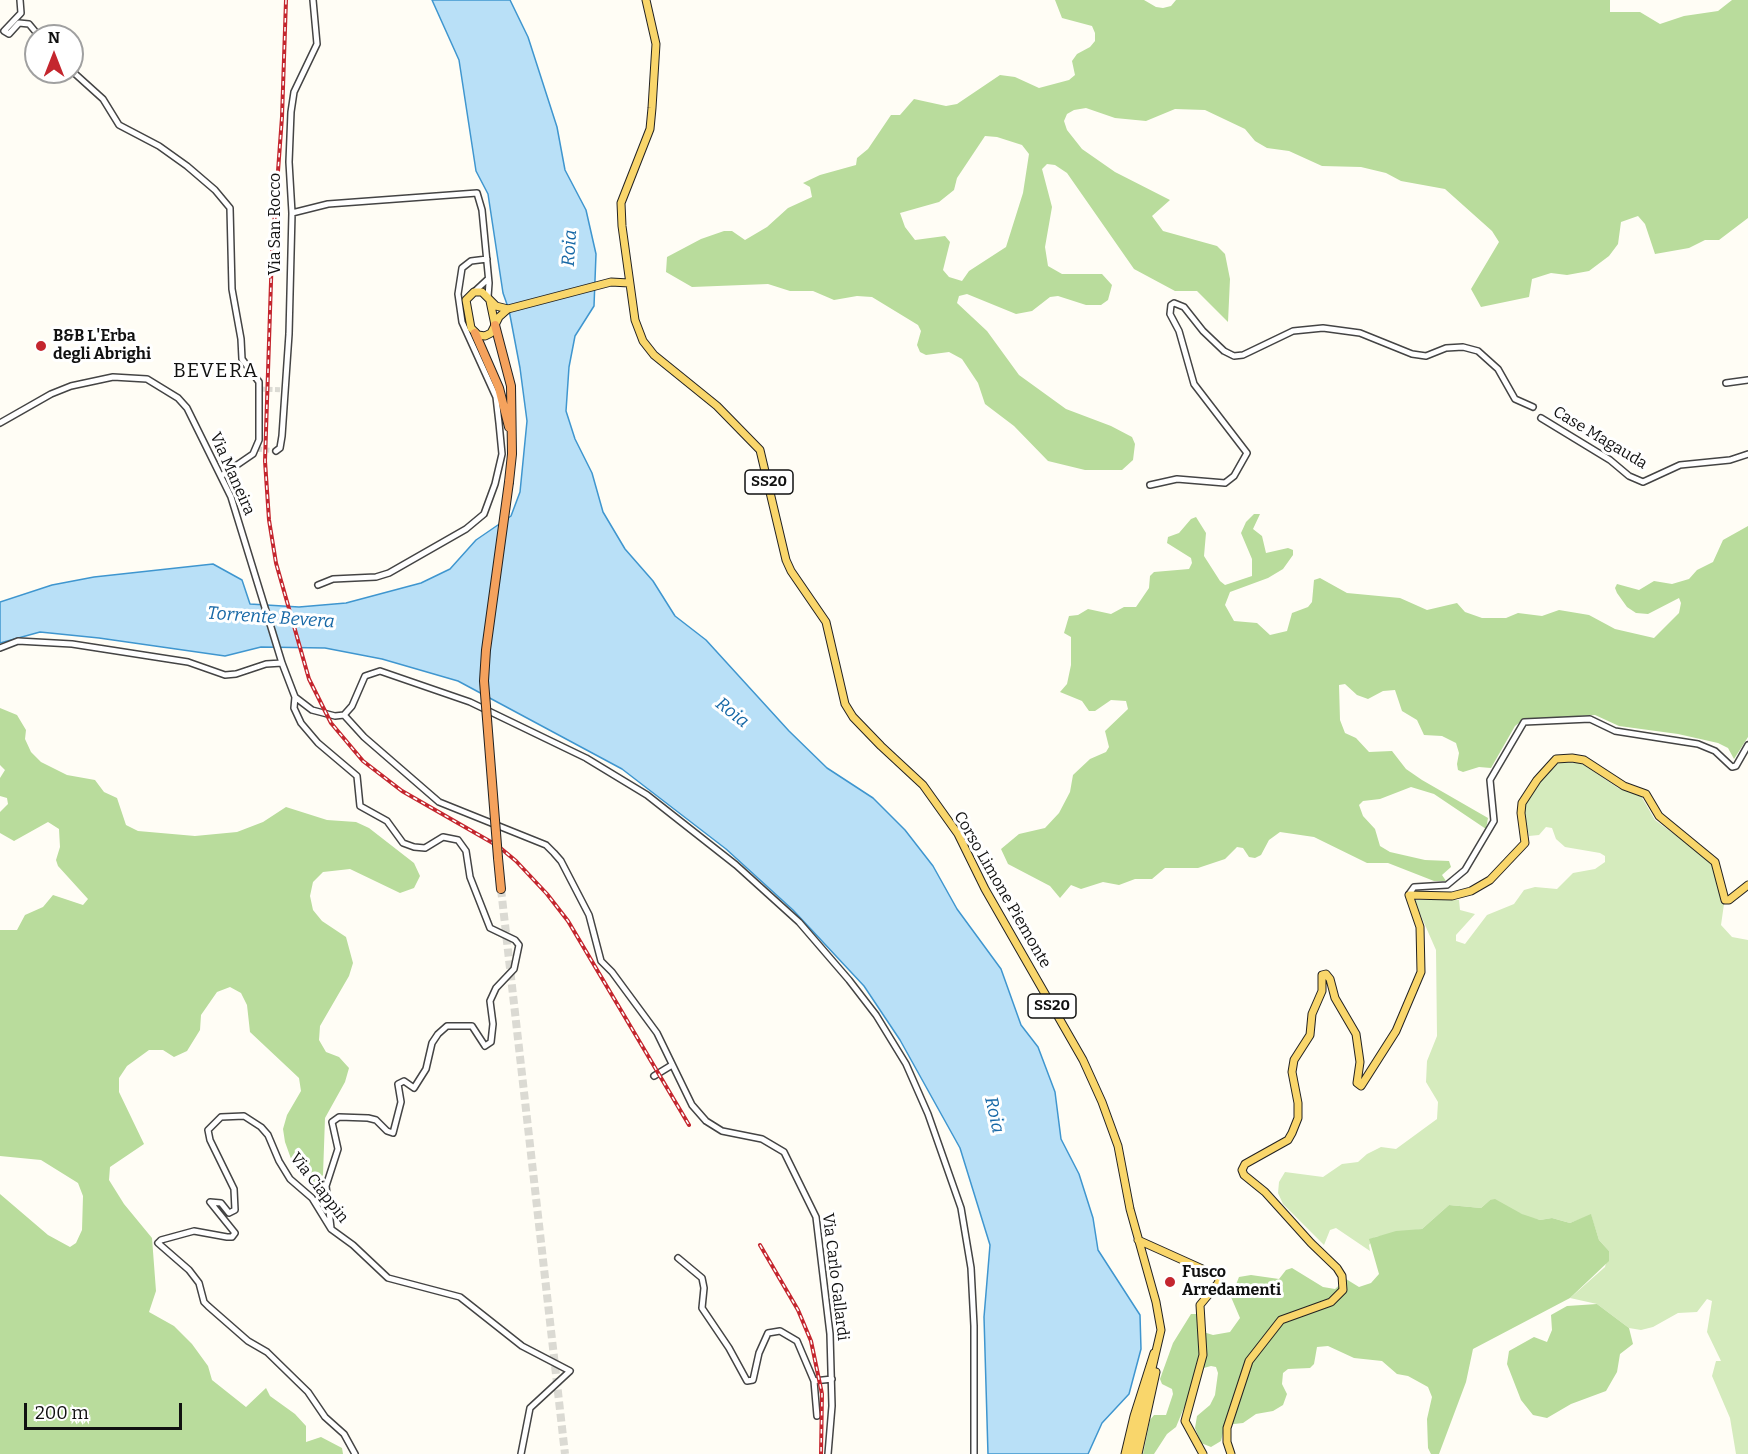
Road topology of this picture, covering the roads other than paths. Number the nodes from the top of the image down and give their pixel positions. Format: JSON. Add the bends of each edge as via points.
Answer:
{"nodes":[{"id":1,"x":20,"y":0,"type":"edge"},
{"id":2,"x":313,"y":0,"type":"edge"},
{"id":3,"x":646,"y":0,"type":"edge"},
{"id":4,"x":29,"y":24,"type":"edge"},
{"id":5,"x":84,"y":82,"type":"edge"},
{"id":6,"x":292,"y":213,"type":"junction"},
{"id":7,"x":487,"y":259,"type":"junction"},
{"id":8,"x":489,"y":277,"type":"junction"},
{"id":9,"x":628,"y":278,"type":"junction"},
{"id":10,"x":474,"y":292,"type":"junction"},
{"id":11,"x":489,"y":299,"type":"junction"},
{"id":12,"x":508,"y":309,"type":"junction"},
{"id":13,"x":495,"y":325,"type":"junction"},
{"id":14,"x":475,"y":333,"type":"junction"},
{"id":15,"x":1748,"y":380,"type":"edge"},
{"id":16,"x":1726,"y":383,"type":"dead end"},
{"id":17,"x":1533,"y":407,"type":"dead end"},
{"id":18,"x":1541,"y":418,"type":"dead end"},
{"id":19,"x":0,"y":423,"type":"edge"},
{"id":20,"x":512,"y":442,"type":"junction"},
{"id":21,"x":276,"y":451,"type":"dead end"},
{"id":22,"x":1748,"y":454,"type":"edge"},
{"id":23,"x":221,"y":476,"type":"junction"},
{"id":24,"x":1150,"y":485,"type":"dead end"},
{"id":25,"x":318,"y":585,"type":"dead end"},
{"id":26,"x":0,"y":648,"type":"edge"},
{"id":27,"x":281,"y":661,"type":"junction"},
{"id":28,"x":295,"y":697,"type":"junction"},
{"id":29,"x":344,"y":715,"type":"junction"},
{"id":30,"x":1748,"y":745,"type":"edge"},
{"id":31,"x":1748,"y":885,"type":"edge"},
{"id":32,"x":501,"y":889,"type":"tunnel mouth"},
{"id":33,"x":1409,"y":894,"type":"junction"},
{"id":34,"x":672,"y":1065,"type":"junction"},
{"id":35,"x":654,"y":1076,"type":"dead end"},
{"id":36,"x":331,"y":1229,"type":"junction"},
{"id":37,"x":1138,"y":1240,"type":"junction"},
{"id":38,"x":678,"y":1258,"type":"dead end"},
{"id":39,"x":1160,"y":1340,"type":"junction"},
{"id":40,"x":832,"y":1379,"type":"junction"},
{"id":41,"x":814,"y":1381,"type":"junction"},
{"id":42,"x":817,"y":1416,"type":"dead end"},
{"id":43,"x":975,"y":1452,"type":"edge"},
{"id":44,"x":355,"y":1454,"type":"edge"},
{"id":45,"x":521,"y":1454,"type":"edge"},
{"id":46,"x":828,"y":1454,"type":"edge"},
{"id":47,"x":1125,"y":1454,"type":"edge"},
{"id":48,"x":1132,"y":1454,"type":"edge"},
{"id":49,"x":1138,"y":1454,"type":"edge"},
{"id":50,"x":1203,"y":1454,"type":"edge"},
{"id":51,"x":1231,"y":1454,"type":"edge"}],
"edges":[{"from":1,"to":4,"type":"street","via":[[21,13],[4,31],[9,34],[19,23]]},
{"from":2,"to":6,"type":"street","name":"Via San Rocco","via":[[316,44],[294,92],[291,112]]},
{"from":3,"to":9,"type":"main road","number":"SS20","via":[[656,58],[650,129],[621,203]]},
{"from":5,"to":23,"type":"street","via":[[103,99],[119,125],[159,146],[227,201],[230,208],[232,289],[242,358],[259,382],[257,449]]},
{"from":6,"to":7,"type":"street","via":[[328,204],[473,191],[481,202]]},
{"from":6,"to":21,"type":"street","name":"Via San Rocco","via":[[283,428],[281,445]]},
{"from":7,"to":8,"type":"street"},
{"from":7,"to":25,"type":"street","via":[[475,260],[462,268],[458,294],[462,322],[496,397],[502,454],[484,514],[466,530],[389,573],[333,579]]},
{"from":8,"to":10,"type":"street"},
{"from":8,"to":11,"type":"street"},
{"from":9,"to":12,"type":"main road"},
{"from":9,"to":37,"type":"main road","name":"Corso Limone Piemonte","number":"SS20","via":[[635,320],[648,348],[717,406],[760,450],[786,560],[826,622],[845,704],[853,717],[923,785],[958,834],[985,890],[1083,1060],[1118,1146]]},
{"from":10,"to":11,"type":"main road","via":[[482,292]]},
{"from":10,"to":14,"type":"main road","via":[[466,304]]},
{"from":11,"to":12,"type":"main road"},
{"from":11,"to":13,"type":"main road"},
{"from":12,"to":13,"type":"main road"},
{"from":13,"to":14,"type":"main road","via":[[488,335]]},
{"from":13,"to":20,"type":"highway","via":[[511,386]]},
{"from":14,"to":20,"type":"highway","via":[[499,388]]},
{"from":15,"to":16,"type":"street"},
{"from":17,"to":24,"type":"street","via":[[1515,399],[1498,369],[1478,351],[1463,347],[1446,348],[1426,356],[1412,354],[1360,333],[1323,328],[1293,332],[1234,356],[1203,331],[1184,307],[1174,303],[1170,314],[1194,384],[1246,455],[1225,483],[1177,479]]},
{"from":18,"to":22,"type":"street","name":"Case Magauda","via":[[1643,482],[1680,465],[1730,460]]},
{"from":19,"to":23,"type":"street","name":"Via Maneira","via":[[71,386],[113,377],[147,379],[166,388],[183,403]]},
{"from":20,"to":32,"type":"highway","bridge":true,"via":[[484,681]]},
{"from":23,"to":27,"type":"street","name":"Via Maneira","via":[[262,591]]},
{"from":26,"to":27,"type":"street","via":[[18,641],[72,644],[188,662],[225,675]]},
{"from":27,"to":28,"type":"street","name":"Via Maneira"},
{"from":28,"to":29,"type":"street","via":[[312,711]]},
{"from":28,"to":36,"type":"street","name":"Via Maneira","via":[[294,708],[301,723],[357,776],[360,806],[387,821],[404,843],[414,847],[425,848],[443,837],[458,840],[466,851],[470,878],[490,928],[519,945],[514,969],[490,1001],[491,1042],[485,1046],[472,1026],[447,1026],[438,1034],[426,1069],[414,1088],[404,1081],[398,1084],[401,1102],[393,1133],[368,1118],[339,1117],[332,1122],[338,1149],[326,1186]]},
{"from":29,"to":34,"type":"street","name":"Via Carlo Gallardi","via":[[439,802],[546,845],[554,853],[589,915],[601,961],[657,1033]]},
{"from":29,"to":43,"type":"street","via":[[365,676],[380,671],[470,702],[565,747],[647,795],[700,835],[799,922],[849,980],[906,1064],[961,1208],[974,1315]]},
{"from":30,"to":33,"type":"street","via":[[1732,767],[1715,751],[1698,744],[1615,731],[1590,719],[1524,722],[1490,780],[1494,821],[1465,870],[1447,885],[1414,887]]},
{"from":31,"to":33,"type":"main road","via":[[1725,900],[1714,862],[1659,816],[1646,794],[1624,786],[1584,760],[1564,758],[1551,764],[1524,798],[1521,813],[1526,843],[1490,880],[1452,896]]},
{"from":33,"to":51,"type":"main road","via":[[1420,927],[1421,972],[1396,1031],[1358,1086],[1356,1034],[1335,998],[1330,979],[1322,974],[1322,991],[1312,1014],[1310,1035],[1294,1060],[1298,1118],[1292,1133],[1288,1140],[1243,1166],[1244,1175],[1337,1268],[1344,1282],[1339,1296],[1331,1302],[1281,1320],[1249,1362],[1227,1428]]},
{"from":34,"to":35,"type":"street"},
{"from":34,"to":40,"type":"street","name":"Via Carlo Gallardi","via":[[692,1105],[706,1121],[722,1131],[762,1139],[781,1148],[810,1201],[816,1217]]},
{"from":36,"to":44,"type":"street","name":"Via Ciappin","via":[[312,1197],[290,1179],[268,1135],[243,1116],[232,1115],[221,1117],[208,1130],[234,1189],[235,1210],[229,1213],[217,1200],[210,1202],[235,1233],[227,1238],[194,1231],[158,1243],[199,1282],[208,1306],[248,1341],[267,1352],[308,1392],[325,1417],[344,1434]]},
{"from":36,"to":45,"type":"street","name":"Via Ciappin","via":[[388,1278],[459,1297],[522,1346],[570,1371],[530,1408]]},
{"from":37,"to":39,"type":"main road","name":"Corso Limone Piemonte","number":"SS20","via":[[1160,1317]]},
{"from":37,"to":50,"type":"main road","via":[[1218,1276],[1219,1282],[1200,1305],[1203,1355],[1185,1421]]},
{"from":38,"to":41,"type":"street","via":[[702,1278],[702,1308],[747,1381],[753,1380],[767,1334],[777,1331],[797,1341]]},
{"from":39,"to":47,"type":"main road","via":[[1150,1361]]},
{"from":39,"to":48,"type":"main road","name":"Corso Limone Piemonte","number":"SS20"},
{"from":39,"to":49,"type":"main road","via":[[1161,1353]]},
{"from":40,"to":41,"type":"street"},
{"from":40,"to":46,"type":"street","name":"Via Carlo Gallardi"},
{"from":41,"to":42,"type":"street"}]}
